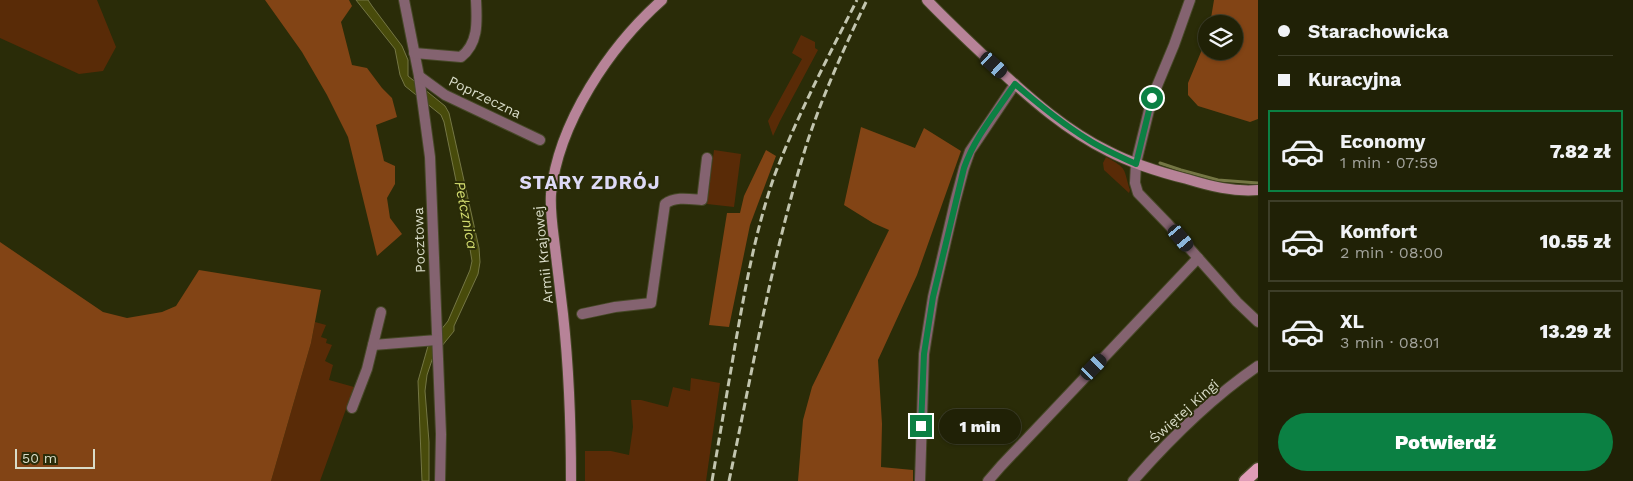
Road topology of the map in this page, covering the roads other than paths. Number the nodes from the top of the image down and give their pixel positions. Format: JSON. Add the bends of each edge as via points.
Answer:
{"nodes":[{"id":1,"x":404,"y":0,"type":"edge"},
{"id":2,"x":476,"y":0,"type":"edge"},
{"id":3,"x":662,"y":0,"type":"edge"},
{"id":4,"x":927,"y":0,"type":"edge"},
{"id":5,"x":1190,"y":0,"type":"edge"},
{"id":6,"x":414,"y":53,"type":"junction"},
{"id":7,"x":420,"y":79,"type":"junction"},
{"id":8,"x":1015,"y":84,"type":"junction"},
{"id":9,"x":540,"y":140,"type":"dead end"},
{"id":10,"x":707,"y":158,"type":"dead end"},
{"id":11,"x":1136,"y":164,"type":"junction"},
{"id":12,"x":1242,"y":190,"type":"junction"},
{"id":13,"x":1258,"y":190,"type":"edge"},
{"id":14,"x":1258,"y":196,"type":"edge"},
{"id":15,"x":1198,"y":258,"type":"junction"},
{"id":16,"x":381,"y":312,"type":"dead end"},
{"id":17,"x":582,"y":314,"type":"dead end"},
{"id":18,"x":1258,"y":322,"type":"edge"},
{"id":19,"x":433,"y":337,"type":"junction"},
{"id":20,"x":373,"y":345,"type":"junction"},
{"id":21,"x":1258,"y":366,"type":"edge"},
{"id":22,"x":352,"y":408,"type":"dead end"},
{"id":23,"x":1258,"y":469,"type":"edge"},
{"id":24,"x":440,"y":481,"type":"edge"},
{"id":25,"x":571,"y":481,"type":"edge"},
{"id":26,"x":920,"y":481,"type":"edge"},
{"id":27,"x":988,"y":481,"type":"edge"},
{"id":28,"x":1133,"y":481,"type":"edge"},
{"id":29,"x":1245,"y":481,"type":"edge"}],
"edges":[{"from":1,"to":6,"type":"street","name":"Pocztowa"},
{"from":2,"to":6,"type":"street","via":[[475,37],[469,51],[461,57]]},
{"from":3,"to":25,"type":"main road","name":"Armii Krajowej","via":[[605,64],[576,110],[563,142],[552,186],[570,422]]},
{"from":4,"to":8,"type":"main road"},
{"from":5,"to":11,"type":"street","via":[[1152,98]]},
{"from":6,"to":7,"type":"street","name":"Pocztowa"},
{"from":7,"to":9,"type":"street","name":"Poprzeczna","via":[[445,95]]},
{"from":7,"to":19,"type":"street","name":"Pocztowa","via":[[430,157]]},
{"from":8,"to":11,"type":"main road","via":[[1087,140]]},
{"from":8,"to":26,"type":"street","via":[[970,151],[957,194],[933,297],[924,354]]},
{"from":10,"to":17,"type":"street","via":[[702,200],[679,199],[665,204],[651,303]]},
{"from":11,"to":12,"type":"main road","via":[[1204,184]]},
{"from":11,"to":15,"type":"street","via":[[1138,193]]},
{"from":12,"to":13,"type":"main road"},
{"from":12,"to":14,"type":"main road"},
{"from":15,"to":18,"type":"street"},
{"from":15,"to":27,"type":"street"},
{"from":16,"to":20,"type":"street"},
{"from":19,"to":20,"type":"street"},
{"from":19,"to":24,"type":"street","name":"Pocztowa","via":[[437,354],[441,434]]},
{"from":20,"to":22,"type":"street"},
{"from":21,"to":28,"type":"street","name":"Świętej Kingi","via":[[1218,396]]},
{"from":23,"to":29,"type":"main road"}]}
